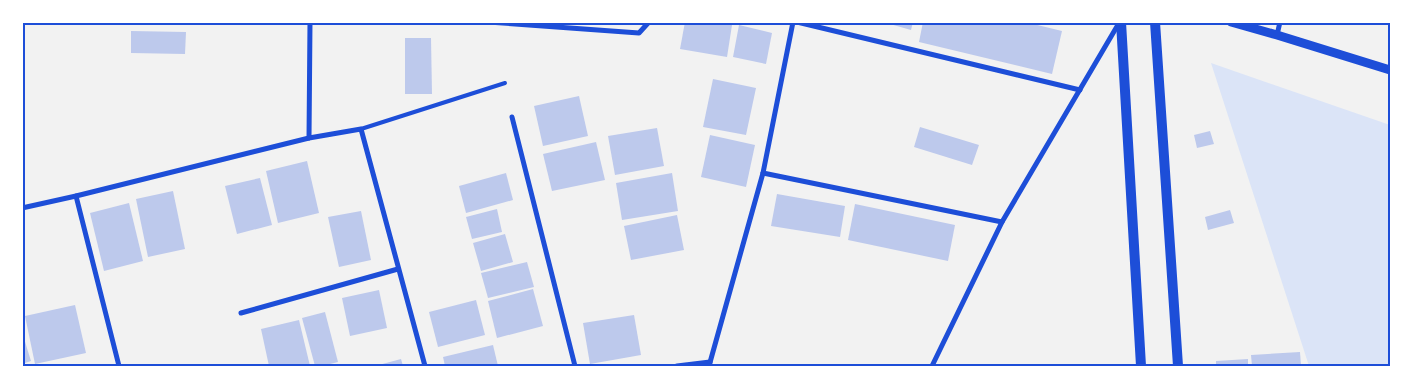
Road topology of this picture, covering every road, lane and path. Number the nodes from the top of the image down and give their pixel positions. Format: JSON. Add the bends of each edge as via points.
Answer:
{"nodes":[{"id":1,"x":310,"y":22,"type":"edge"},
{"id":2,"x":488,"y":22,"type":"edge"},
{"id":3,"x":649,"y":22,"type":"edge"},
{"id":4,"x":792,"y":22,"type":"edge"},
{"id":5,"x":797,"y":22,"type":"edge"},
{"id":6,"x":1120,"y":22,"type":"edge"},
{"id":7,"x":1155,"y":22,"type":"edge"},
{"id":8,"x":1231,"y":22,"type":"edge"},
{"id":9,"x":1280,"y":22,"type":"edge"},
{"id":10,"x":1277,"y":35,"type":"junction"},
{"id":11,"x":1390,"y":70,"type":"edge"},
{"id":12,"x":506,"y":83,"type":"dead end"},
{"id":13,"x":1080,"y":90,"type":"junction"},
{"id":14,"x":512,"y":117,"type":"dead end"},
{"id":15,"x":360,"y":129,"type":"junction"},
{"id":16,"x":310,"y":138,"type":"junction"},
{"id":17,"x":763,"y":173,"type":"junction"},
{"id":18,"x":76,"y":196,"type":"junction"},
{"id":19,"x":22,"y":208,"type":"edge"},
{"id":20,"x":1002,"y":222,"type":"junction"},
{"id":21,"x":398,"y":269,"type":"junction"},
{"id":22,"x":241,"y":313,"type":"dead end"},
{"id":23,"x":709,"y":364,"type":"edge"},
{"id":24,"x":119,"y":366,"type":"edge"},
{"id":25,"x":425,"y":366,"type":"edge"},
{"id":26,"x":575,"y":366,"type":"edge"},
{"id":27,"x":677,"y":366,"type":"edge"},
{"id":28,"x":932,"y":366,"type":"edge"},
{"id":29,"x":1141,"y":366,"type":"edge"},
{"id":30,"x":1178,"y":366,"type":"edge"}],
"edges":[{"from":1,"to":16,"type":"street"},
{"from":2,"to":3,"type":"street","via":[[639,33]]},
{"from":4,"to":17,"type":"street"},
{"from":5,"to":13,"type":"street"},
{"from":6,"to":13,"type":"street"},
{"from":6,"to":29,"type":"main road"},
{"from":7,"to":30,"type":"main road"},
{"from":8,"to":10,"type":"street"},
{"from":9,"to":10,"type":"street"},
{"from":10,"to":11,"type":"street"},
{"from":12,"to":15,"type":"lane"},
{"from":13,"to":20,"type":"street"},
{"from":14,"to":26,"type":"street"},
{"from":15,"to":16,"type":"street"},
{"from":15,"to":21,"type":"street"},
{"from":16,"to":18,"type":"street"},
{"from":17,"to":20,"type":"street"},
{"from":17,"to":23,"type":"street"},
{"from":18,"to":19,"type":"street"},
{"from":18,"to":24,"type":"street"},
{"from":20,"to":28,"type":"street"},
{"from":21,"to":22,"type":"street"},
{"from":21,"to":25,"type":"street"},
{"from":23,"to":27,"type":"street"}]}
